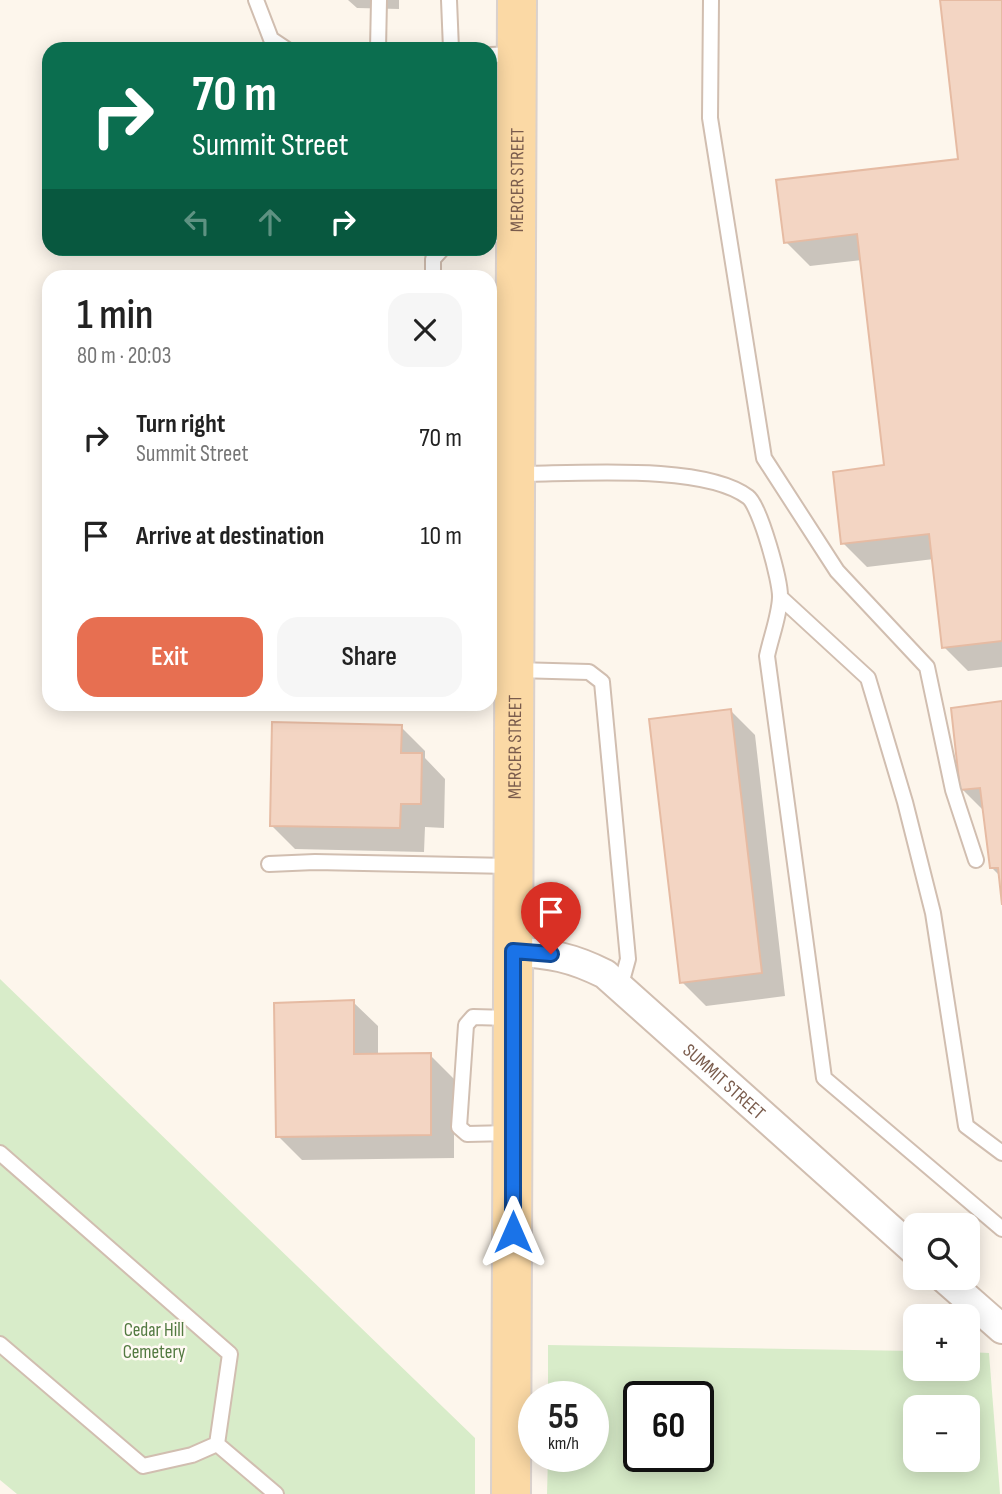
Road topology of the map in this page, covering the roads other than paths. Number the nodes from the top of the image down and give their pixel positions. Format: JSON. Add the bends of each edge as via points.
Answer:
{"nodes":[{"id":1,"x":256,"y":0,"type":"edge"},
{"id":2,"x":379,"y":0,"type":"edge"},
{"id":3,"x":449,"y":0,"type":"edge"},
{"id":4,"x":517,"y":0,"type":"edge"},
{"id":5,"x":711,"y":0,"type":"edge"},
{"id":6,"x":276,"y":42,"type":"edge"},
{"id":7,"x":378,"y":42,"type":"edge"},
{"id":8,"x":451,"y":42,"type":"edge"},
{"id":9,"x":504,"y":55,"type":"edge"},
{"id":10,"x":503,"y":233,"type":"edge"},
{"id":11,"x":511,"y":452,"type":"junction"},
{"id":12,"x":780,"y":597,"type":"junction"},
{"id":13,"x":514,"y":670,"type":"junction"},
{"id":14,"x":976,"y":860,"type":"dead end"},
{"id":15,"x":269,"y":864,"type":"dead end"},
{"id":16,"x":514,"y":866,"type":"junction"},
{"id":17,"x":513,"y":951,"type":"junction"},
{"id":18,"x":621,"y":988,"type":"junction"},
{"id":19,"x":513,"y":1018,"type":"junction"},
{"id":20,"x":513,"y":1132,"type":"junction"},
{"id":21,"x":0,"y":1153,"type":"edge"},
{"id":22,"x":1002,"y":1153,"type":"edge"},
{"id":23,"x":1002,"y":1229,"type":"edge"},
{"id":24,"x":903,"y":1240,"type":"edge"},
{"id":25,"x":958,"y":1290,"type":"edge"},
{"id":26,"x":1002,"y":1329,"type":"edge"},
{"id":27,"x":0,"y":1345,"type":"edge"},
{"id":28,"x":217,"y":1444,"type":"junction"},
{"id":29,"x":276,"y":1494,"type":"edge"},
{"id":30,"x":511,"y":1494,"type":"edge"}],
"edges":[{"from":1,"to":6,"type":"lane"},
{"from":2,"to":7,"type":"lane"},
{"from":3,"to":8,"type":"lane"},
{"from":4,"to":9,"type":"main road","name":"MERCER STREET"},
{"from":5,"to":14,"type":"lane","via":[[710,118],[764,457],[837,570],[927,667],[953,790]]},
{"from":9,"to":10,"type":"main road","name":"MERCER STREET"},
{"from":10,"to":11,"type":"main road","name":"MERCER STREET"},
{"from":11,"to":12,"type":"lane","via":[[725,484],[751,499],[768,539]]},
{"from":11,"to":13,"type":"main road","name":"MERCER STREET"},
{"from":12,"to":22,"type":"lane","via":[[868,678],[933,913],[966,1126]]},
{"from":12,"to":23,"type":"lane","via":[[767,656],[824,1077]]},
{"from":13,"to":16,"type":"main road","name":"MERCER STREET"},
{"from":13,"to":18,"type":"lane","via":[[589,672],[602,682],[628,959]]},
{"from":15,"to":16,"type":"lane"},
{"from":16,"to":17,"type":"main road","name":"MERCER STREET"},
{"from":17,"to":18,"type":"street","name":"SUMMIT STREET","via":[[579,961]]},
{"from":17,"to":19,"type":"main road","name":"MERCER STREET"},
{"from":18,"to":24,"type":"street","name":"SUMMIT STREET"},
{"from":19,"to":20,"type":"main road","name":"MERCER STREET"},
{"from":19,"to":20,"type":"lane","via":[[473,1017],[466,1025],[459,1128],[467,1134]]},
{"from":20,"to":30,"type":"main road","name":"MERCER STREET"},
{"from":21,"to":28,"type":"lane","via":[[230,1354]]},
{"from":25,"to":26,"type":"street"},
{"from":27,"to":28,"type":"lane","via":[[143,1466]]},
{"from":28,"to":29,"type":"lane"}]}
